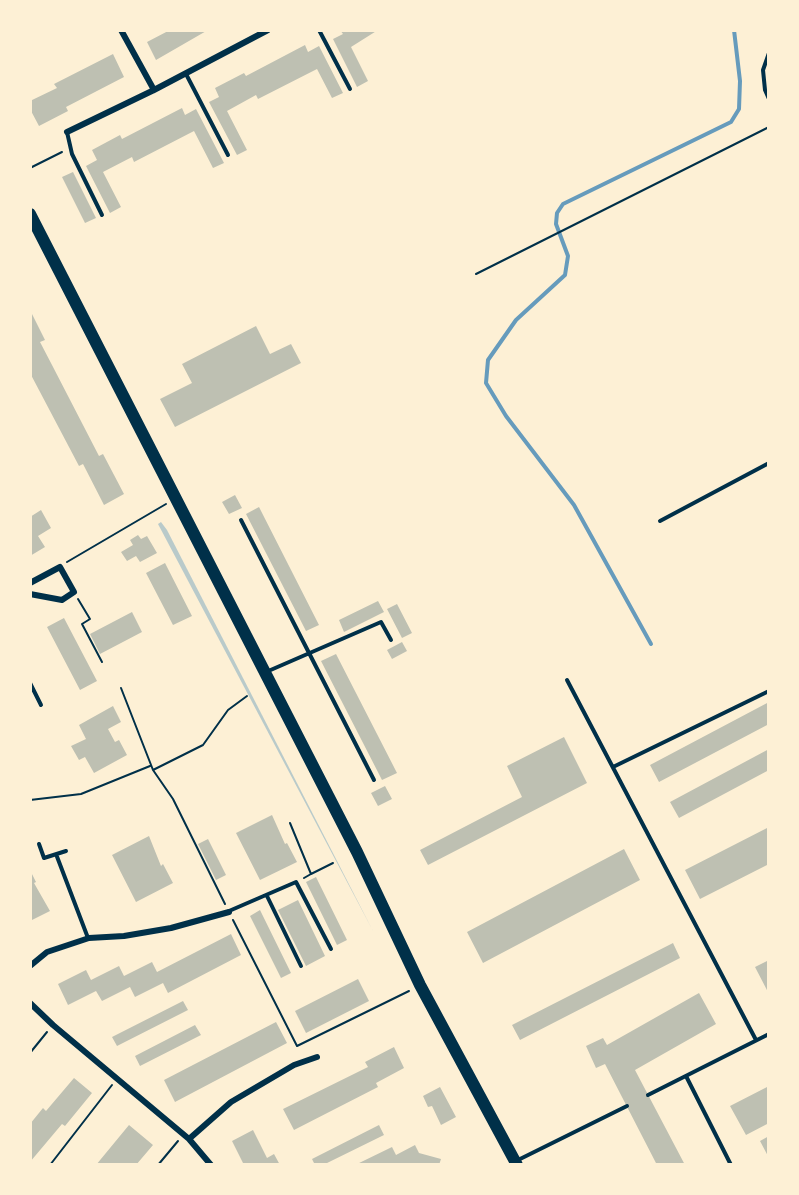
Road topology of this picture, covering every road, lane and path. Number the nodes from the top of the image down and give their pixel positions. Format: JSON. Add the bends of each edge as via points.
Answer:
{"nodes":[{"id":1,"x":121,"y":30,"type":"edge"},
{"id":2,"x":268,"y":30,"type":"edge"},
{"id":3,"x":319,"y":30,"type":"edge"},
{"id":4,"x":769,"y":53,"type":"edge"},
{"id":5,"x":186,"y":74,"type":"junction"},
{"id":6,"x":350,"y":89,"type":"dead end"},
{"id":7,"x":154,"y":90,"type":"junction"},
{"id":8,"x":769,"y":99,"type":"edge"},
{"id":9,"x":769,"y":128,"type":"edge"},
{"id":10,"x":67,"y":132,"type":"junction"},
{"id":11,"x":228,"y":155,"type":"dead end"},
{"id":12,"x":30,"y":168,"type":"edge"},
{"id":13,"x":30,"y":214,"type":"edge"},
{"id":14,"x":102,"y":215,"type":"dead end"},
{"id":15,"x":476,"y":274,"type":"dead end"},
{"id":16,"x":769,"y":464,"type":"edge"},
{"id":17,"x":176,"y":498,"type":"junction"},
{"id":18,"x":241,"y":520,"type":"dead end"},
{"id":19,"x":660,"y":520,"type":"dead end"},
{"id":20,"x":60,"y":567,"type":"junction"},
{"id":21,"x":30,"y":583,"type":"edge"},
{"id":22,"x":74,"y":592,"type":"junction"},
{"id":23,"x":30,"y":594,"type":"edge"},
{"id":24,"x":391,"y":640,"type":"dead end"},
{"id":25,"x":309,"y":653,"type":"junction"},
{"id":26,"x":102,"y":662,"type":"dead end"},
{"id":27,"x":265,"y":673,"type":"junction"},
{"id":28,"x":567,"y":680,"type":"dead end"},
{"id":29,"x":30,"y":683,"type":"edge"},
{"id":30,"x":121,"y":688,"type":"dead end"},
{"id":31,"x":769,"y":691,"type":"edge"},
{"id":32,"x":247,"y":696,"type":"dead end"},
{"id":33,"x":41,"y":705,"type":"dead end"},
{"id":34,"x":151,"y":765,"type":"junction"},
{"id":35,"x":613,"y":767,"type":"junction"},
{"id":36,"x":153,"y":770,"type":"junction"},
{"id":37,"x":374,"y":780,"type":"dead end"},
{"id":38,"x":30,"y":800,"type":"edge"},
{"id":39,"x":290,"y":823,"type":"dead end"},
{"id":40,"x":39,"y":844,"type":"dead end"},
{"id":41,"x":66,"y":851,"type":"dead end"},
{"id":42,"x":56,"y":854,"type":"junction"},
{"id":43,"x":333,"y":863,"type":"dead end"},
{"id":44,"x":311,"y":874,"type":"junction"},
{"id":45,"x":296,"y":882,"type":"junction"},
{"id":46,"x":267,"y":896,"type":"junction"},
{"id":47,"x":229,"y":912,"type":"junction"},
{"id":48,"x":89,"y":938,"type":"junction"},
{"id":49,"x":331,"y":949,"type":"dead end"},
{"id":50,"x":30,"y":966,"type":"edge"},
{"id":51,"x":301,"y":966,"type":"dead end"},
{"id":52,"x":420,"y":985,"type":"junction"},
{"id":53,"x":30,"y":1003,"type":"edge"},
{"id":54,"x":53,"y":1025,"type":"junction"},
{"id":55,"x":769,"y":1034,"type":"edge"},
{"id":56,"x":756,"y":1040,"type":"junction"},
{"id":57,"x":30,"y":1053,"type":"edge"},
{"id":58,"x":317,"y":1057,"type":"dead end"},
{"id":59,"x":686,"y":1076,"type":"junction"},
{"id":60,"x":117,"y":1078,"type":"junction"},
{"id":61,"x":648,"y":1095,"type":"dead end"},
{"id":62,"x":627,"y":1106,"type":"dead end"},
{"id":63,"x":186,"y":1136,"type":"junction"},
{"id":64,"x":516,"y":1163,"type":"edge"},
{"id":65,"x":50,"y":1165,"type":"edge"},
{"id":66,"x":158,"y":1165,"type":"edge"},
{"id":67,"x":211,"y":1165,"type":"edge"},
{"id":68,"x":731,"y":1165,"type":"edge"}],
"edges":[{"from":1,"to":7,"type":"street"},
{"from":2,"to":5,"type":"street"},
{"from":3,"to":6,"type":"lane"},
{"from":4,"to":8,"type":"lane","via":[[763,69]]},
{"from":5,"to":7,"type":"street"},
{"from":5,"to":11,"type":"lane"},
{"from":7,"to":10,"type":"street"},
{"from":9,"to":15,"type":"path"},
{"from":10,"to":12,"type":"path","via":[[62,153]]},
{"from":10,"to":14,"type":"lane","via":[[72,154]]},
{"from":13,"to":17,"type":"main road"},
{"from":16,"to":19,"type":"lane"},
{"from":17,"to":20,"type":"path"},
{"from":17,"to":27,"type":"main road"},
{"from":18,"to":25,"type":"lane"},
{"from":20,"to":21,"type":"street"},
{"from":20,"to":22,"type":"street"},
{"from":22,"to":23,"type":"street","via":[[62,600]]},
{"from":22,"to":26,"type":"path","via":[[90,619],[82,624]]},
{"from":24,"to":25,"type":"lane","via":[[381,622]]},
{"from":25,"to":27,"type":"lane"},
{"from":25,"to":37,"type":"lane"},
{"from":27,"to":52,"type":"main road"},
{"from":28,"to":35,"type":"lane"},
{"from":29,"to":33,"type":"lane"},
{"from":30,"to":34,"type":"path"},
{"from":31,"to":35,"type":"lane"},
{"from":32,"to":36,"type":"path","via":[[228,710],[203,745]]},
{"from":34,"to":36,"type":"path"},
{"from":34,"to":38,"type":"path","via":[[81,794]]},
{"from":35,"to":56,"type":"lane"},
{"from":36,"to":47,"type":"path","via":[[173,799]]},
{"from":39,"to":44,"type":"path"},
{"from":40,"to":42,"type":"lane","via":[[44,858]]},
{"from":41,"to":42,"type":"lane"},
{"from":42,"to":48,"type":"lane"},
{"from":43,"to":44,"type":"path"},
{"from":44,"to":45,"type":"path"},
{"from":45,"to":46,"type":"lane"},
{"from":45,"to":49,"type":"lane"},
{"from":46,"to":47,"type":"lane"},
{"from":46,"to":51,"type":"lane"},
{"from":47,"to":48,"type":"street","via":[[124,936]]},
{"from":47,"to":52,"type":"path","via":[[297,1046]]},
{"from":48,"to":50,"type":"street","via":[[47,952]]},
{"from":52,"to":64,"type":"main road"},
{"from":53,"to":54,"type":"street"},
{"from":54,"to":57,"type":"path"},
{"from":54,"to":60,"type":"street"},
{"from":55,"to":56,"type":"lane"},
{"from":56,"to":59,"type":"lane"},
{"from":58,"to":63,"type":"street","via":[[294,1065],[231,1101]]},
{"from":59,"to":61,"type":"lane"},
{"from":59,"to":68,"type":"lane"},
{"from":60,"to":63,"type":"street"},
{"from":60,"to":65,"type":"path"},
{"from":62,"to":64,"type":"lane"},
{"from":63,"to":66,"type":"path"},
{"from":63,"to":67,"type":"street"}]}
